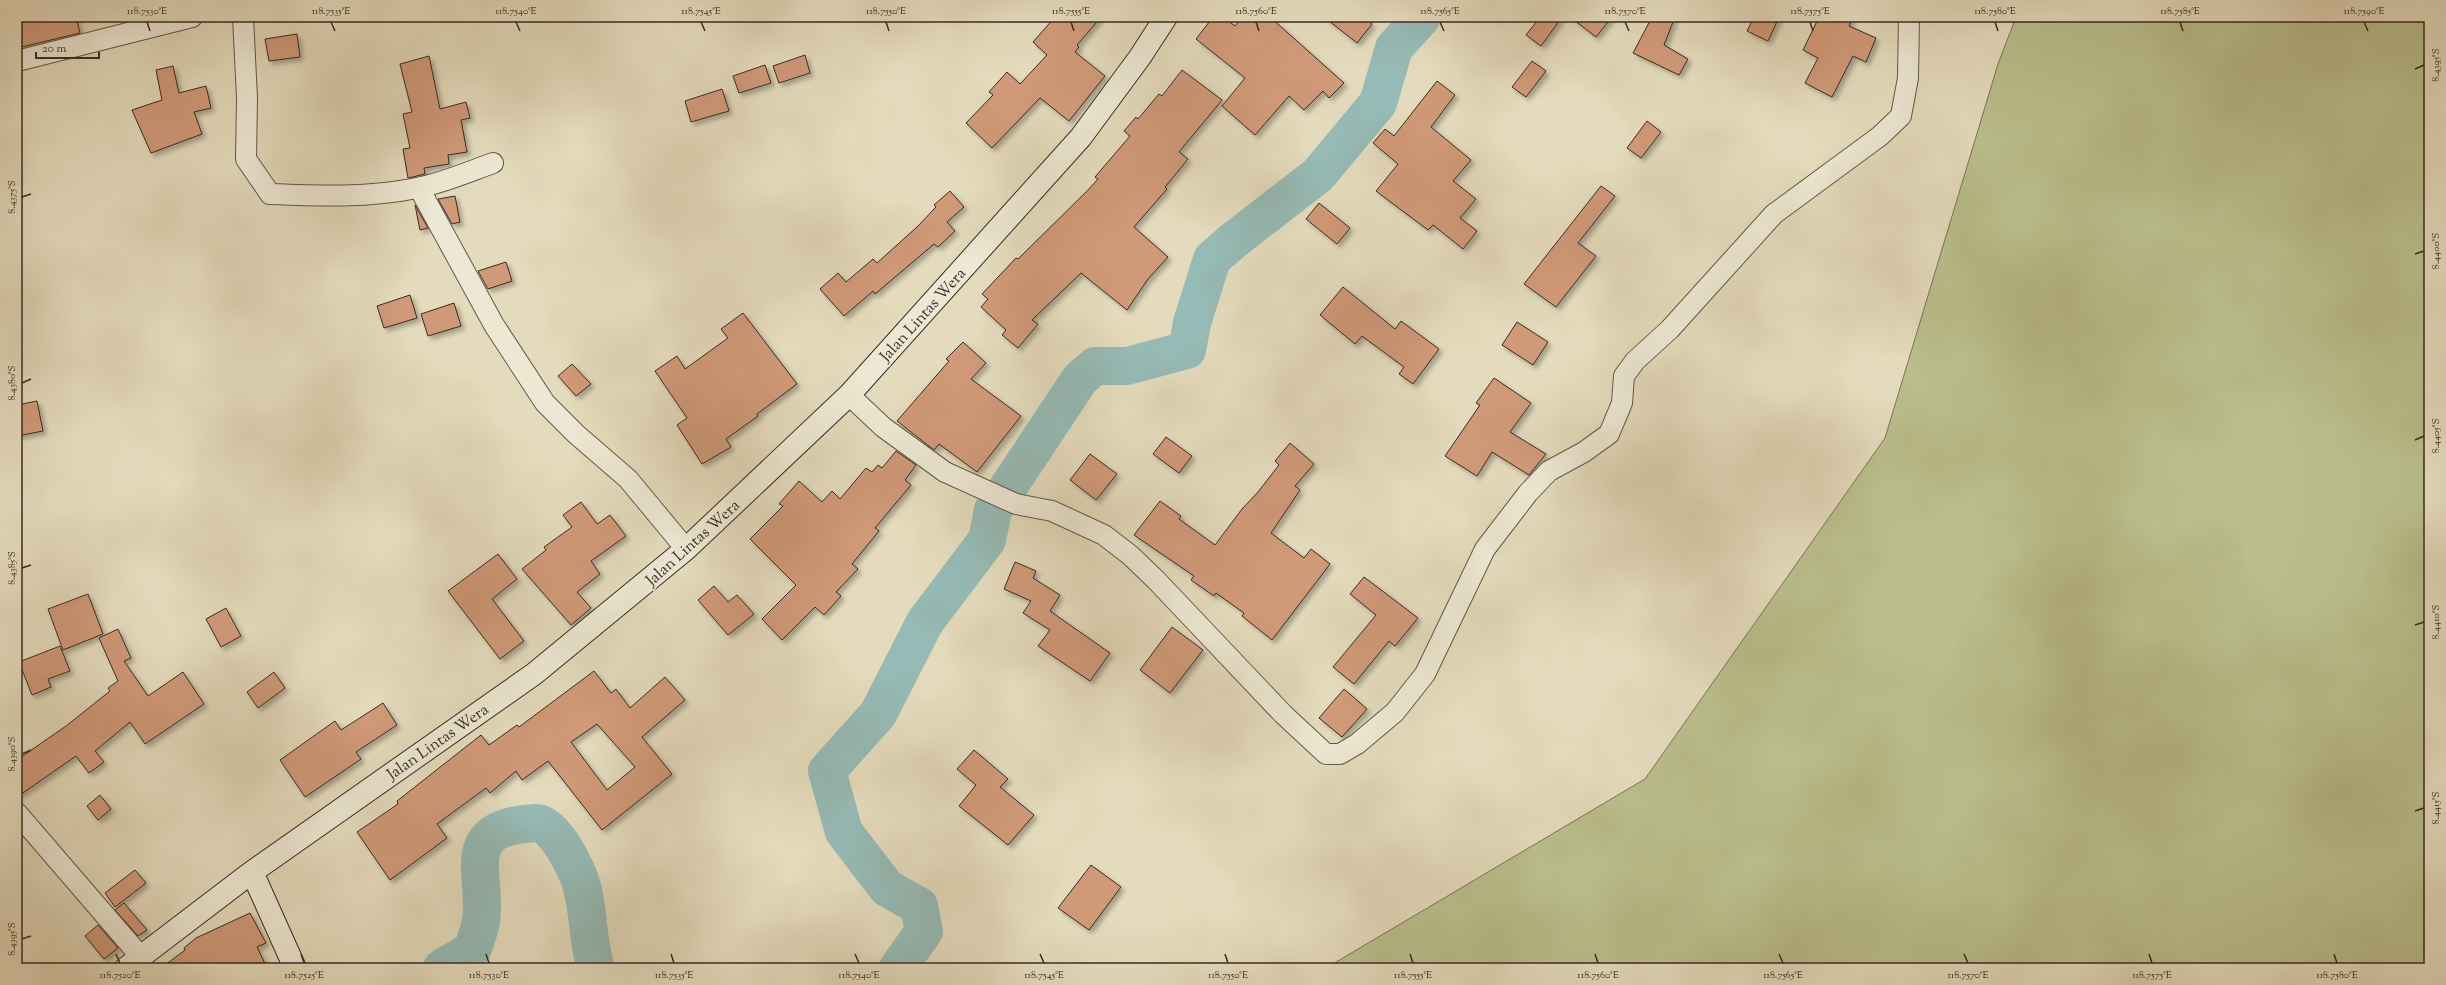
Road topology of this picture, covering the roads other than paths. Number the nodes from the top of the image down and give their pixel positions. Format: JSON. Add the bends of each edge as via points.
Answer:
{"nodes":[{"id":1,"x":192,"y":17,"type":"edge"},
{"id":2,"x":243,"y":17,"type":"edge"},
{"id":3,"x":1166,"y":17,"type":"edge"},
{"id":4,"x":1909,"y":17,"type":"edge"},
{"id":5,"x":17,"y":61,"type":"edge"},
{"id":6,"x":493,"y":163,"type":"dead end"},
{"id":7,"x":419,"y":188,"type":"junction"},
{"id":8,"x":849,"y":395,"type":"junction"},
{"id":9,"x":686,"y":549,"type":"junction"},
{"id":10,"x":17,"y":813,"type":"edge"},
{"id":11,"x":252,"y":872,"type":"junction"},
{"id":12,"x":133,"y":962,"type":"edge"},
{"id":13,"x":295,"y":968,"type":"edge"}],
"edges":[{"from":1,"to":5,"type":"street"},
{"from":2,"to":7,"type":"street","via":[[247,98],[246,159],[270,194],[347,197]]},
{"from":3,"to":8,"type":"main road","name":"Jalan Lintas Wera","via":[[1081,137]]},
{"from":4,"to":8,"type":"street","via":[[1908,78],[1901,116],[1880,136],[1774,214],[1670,329],[1636,361],[1624,376],[1622,403],[1609,434],[1584,452],[1549,471],[1528,493],[1485,549],[1425,674],[1395,712],[1357,744],[1340,754],[1326,754],[1278,708],[1156,580],[1110,539],[1052,511],[1016,504],[945,472],[883,427]]},
{"from":6,"to":7,"type":"street"},
{"from":7,"to":9,"type":"street","via":[[494,325],[545,403],[628,479]]},
{"from":8,"to":9,"type":"main road","name":"Jalan Lintas Wera"},
{"from":9,"to":11,"type":"main road","name":"Jalan Lintas Wera","via":[[534,674]]},
{"from":10,"to":12,"type":"street"},
{"from":11,"to":12,"type":"main road","name":"Jalan Lintas Wera"},
{"from":11,"to":13,"type":"main road"}]}
